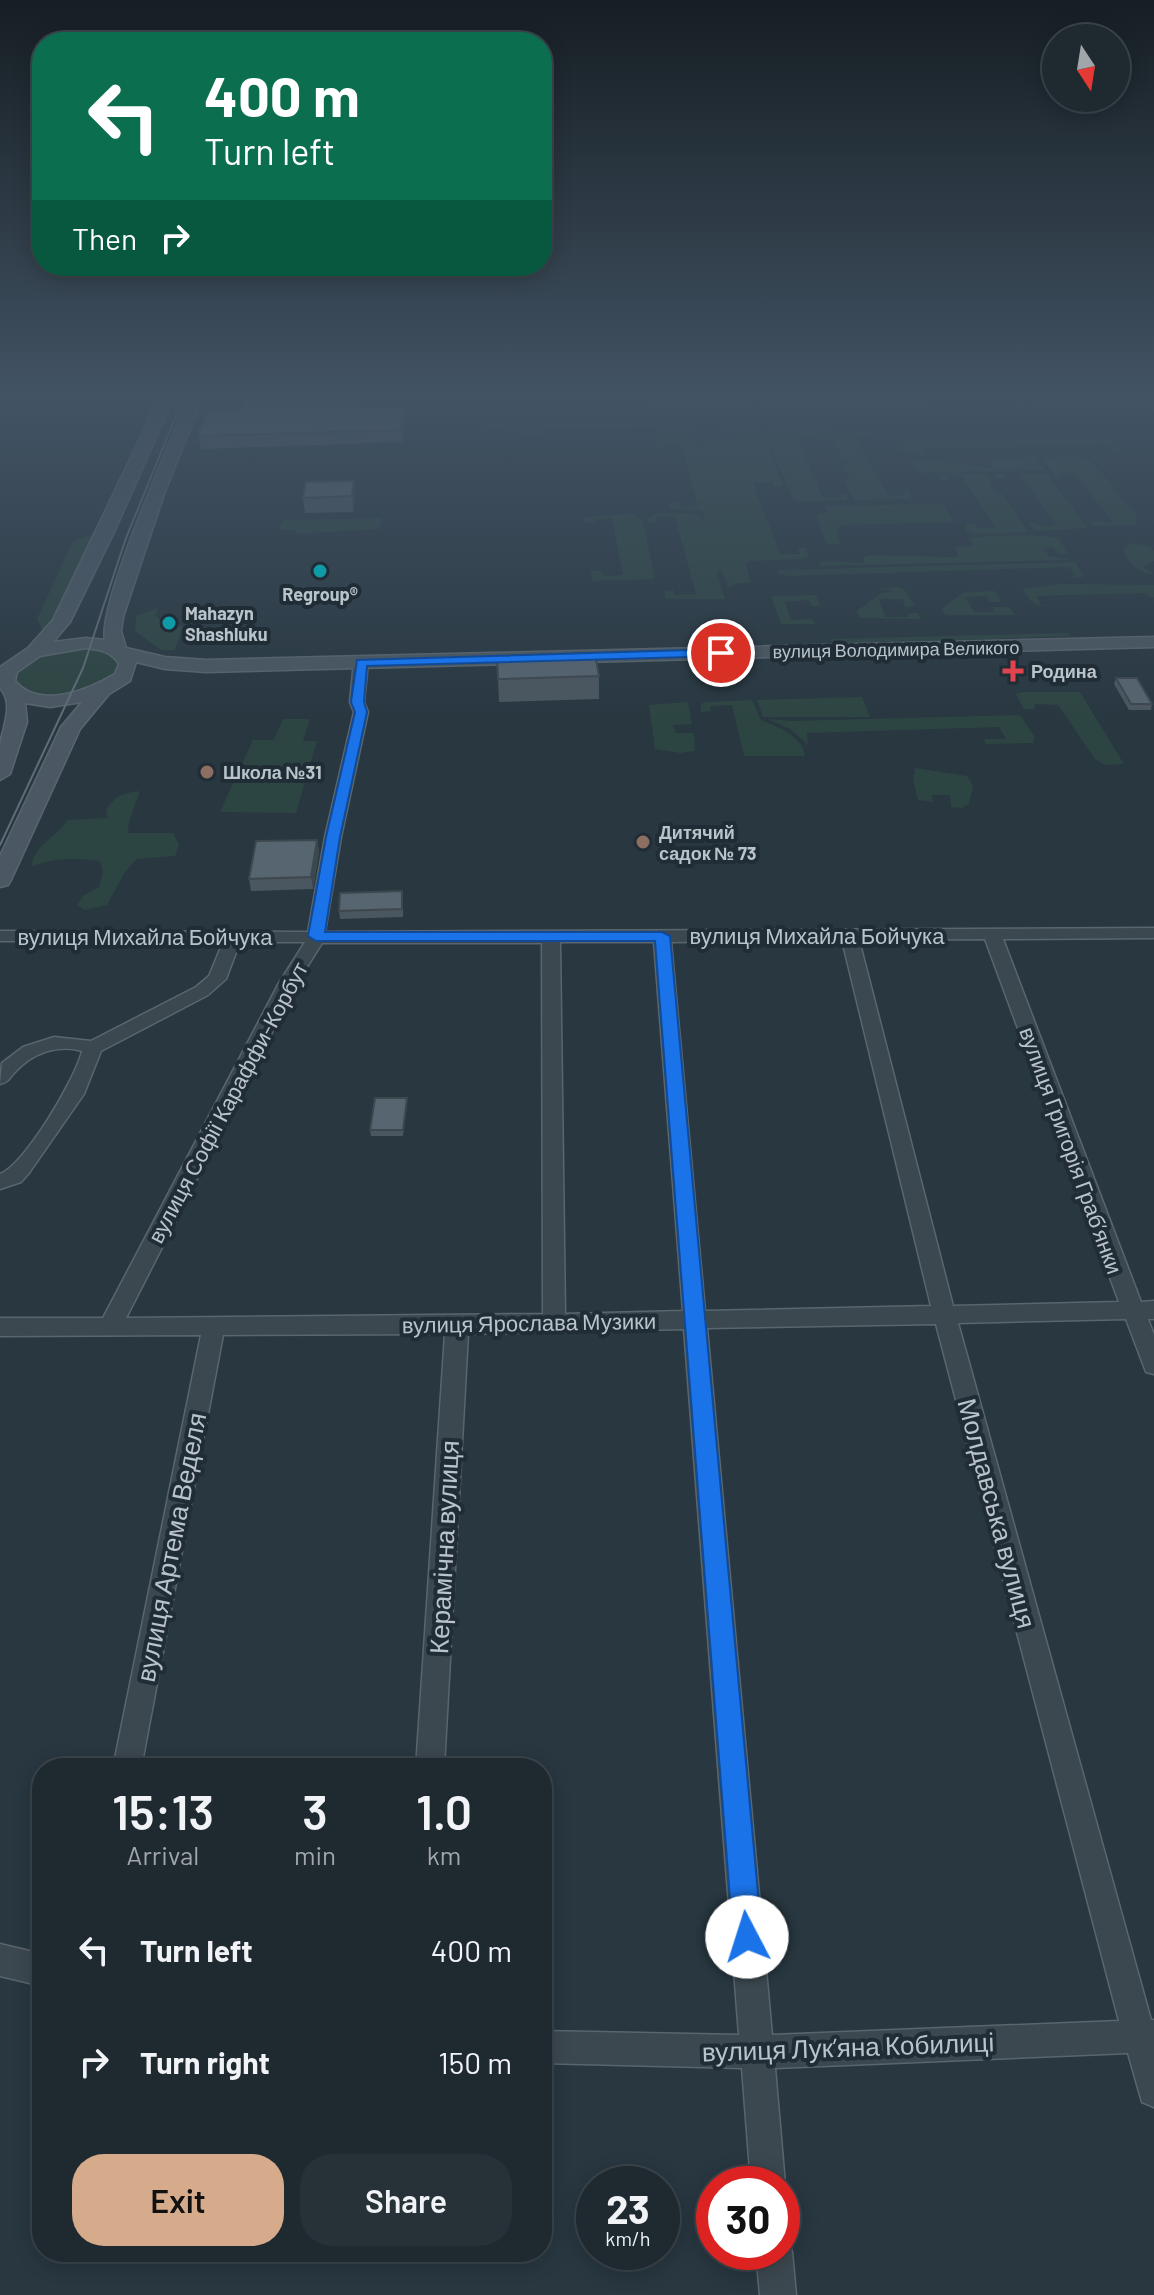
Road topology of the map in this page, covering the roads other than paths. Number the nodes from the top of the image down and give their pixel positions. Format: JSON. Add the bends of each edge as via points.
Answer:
{"nodes":[{"id":1,"x":118,"y":506,"type":"edge"},
{"id":2,"x":152,"y":506,"type":"edge"},
{"id":3,"x":1154,"y":642,"type":"edge"},
{"id":4,"x":120,"y":652,"type":"junction"},
{"id":5,"x":29,"y":654,"type":"junction"},
{"id":6,"x":361,"y":662,"type":"junction"},
{"id":7,"x":0,"y":663,"type":"edge"},
{"id":8,"x":206,"y":666,"type":"junction"},
{"id":9,"x":7,"y":689,"type":"edge"},
{"id":10,"x":104,"y":689,"type":"junction"},
{"id":11,"x":0,"y":774,"type":"edge"},
{"id":12,"x":0,"y":880,"type":"edge"},
{"id":13,"x":1154,"y":933,"type":"edge"},
{"id":14,"x":992,"y":934,"type":"junction"},
{"id":15,"x":849,"y":935,"type":"junction"},
{"id":16,"x":0,"y":936,"type":"edge"},
{"id":17,"x":234,"y":936,"type":"junction"},
{"id":18,"x":316,"y":936,"type":"junction"},
{"id":19,"x":662,"y":936,"type":"junction"},
{"id":20,"x":551,"y":937,"type":"junction"},
{"id":21,"x":92,"y":1048,"type":"junction"},
{"id":22,"x":0,"y":1078,"type":"edge"},
{"id":23,"x":7,"y":1179,"type":"edge"},
{"id":24,"x":1142,"y":1310,"type":"edge"},
{"id":25,"x":944,"y":1313,"type":"junction"},
{"id":26,"x":695,"y":1317,"type":"junction"},
{"id":27,"x":554,"y":1323,"type":"junction"},
{"id":28,"x":214,"y":1325,"type":"junction"},
{"id":29,"x":457,"y":1325,"type":"junction"},
{"id":30,"x":110,"y":1326,"type":"junction"},
{"id":31,"x":1,"y":1330,"type":"edge"},
{"id":32,"x":1154,"y":1365,"type":"edge"},
{"id":33,"x":129,"y":1758,"type":"edge"},
{"id":34,"x":431,"y":1758,"type":"edge"},
{"id":35,"x":0,"y":1960,"type":"edge"},
{"id":36,"x":32,"y":1968,"type":"edge"},
{"id":37,"x":1146,"y":2036,"type":"edge"},
{"id":38,"x":552,"y":2047,"type":"edge"},
{"id":39,"x":757,"y":2052,"type":"junction"},
{"id":40,"x":1154,"y":2090,"type":"edge"},
{"id":41,"x":766,"y":2166,"type":"edge"},
{"id":42,"x":776,"y":2270,"type":"edge"},
{"id":43,"x":778,"y":2295,"type":"edge"}],
"edges":[{"from":1,"to":5,"type":"main road","via":[[61,622]]},
{"from":2,"to":4,"type":"main road","via":[[112,624]]},
{"from":3,"to":6,"type":"main road","name":"вулиця Володимира Великого"},
{"from":4,"to":5,"type":"main road","name":"вулиця Володимира Великого","via":[[79,644]]},
{"from":4,"to":8,"type":"main road","name":"вулиця Володимира Великого"},
{"from":4,"to":10,"type":"main road","via":[[127,670]]},
{"from":5,"to":7,"type":"main road","name":"вулиця Володимира Великого"},
{"from":5,"to":9,"type":"main road","via":[[8,669]]},
{"from":6,"to":8,"type":"main road","name":"вулиця Володимира Великого"},
{"from":6,"to":18,"type":"street","name":"вулиця Софії Караффи-Корбут","via":[[361,712]]},
{"from":8,"to":10,"type":"main road","name":"вулиця Володимира Великого"},
{"from":9,"to":10,"type":"main road","name":"вулиця Володимира Великого","via":[[53,700]]},
{"from":9,"to":11,"type":"main road","via":[[17,722]]},
{"from":10,"to":12,"type":"main road","via":[[71,727]]},
{"from":13,"to":14,"type":"street","name":"вулиця Михайла Бойчука"},
{"from":14,"to":15,"type":"street","name":"вулиця Михайла Бойчука"},
{"from":14,"to":24,"type":"street","name":"вулиця Григорія Грабʼянки"},
{"from":15,"to":19,"type":"street","name":"вулиця Михайла Бойчука"},
{"from":15,"to":25,"type":"street","name":"Молдавська вулиця"},
{"from":16,"to":17,"type":"street","name":"вулиця Михайла Бойчука"},
{"from":17,"to":18,"type":"street","name":"вулиця Михайла Бойчука"},
{"from":17,"to":21,"type":"street","via":[[217,979],[202,991]]},
{"from":18,"to":20,"type":"street","name":"вулиця Михайла Бойчука"},
{"from":18,"to":30,"type":"street","name":"вулиця Софії Караффи-Корбут"},
{"from":19,"to":20,"type":"street","name":"вулиця Михайла Бойчука"},
{"from":19,"to":26,"type":"street"},
{"from":20,"to":27,"type":"street"},
{"from":21,"to":22,"type":"street","via":[[54,1042],[32,1048]]},
{"from":21,"to":23,"type":"street","via":[[91,1063],[80,1082]]},
{"from":24,"to":25,"type":"street","name":"вулиця Ярослава Музики"},
{"from":24,"to":32,"type":"street","name":"вулиця Григорія Грабʼянки"},
{"from":25,"to":26,"type":"street","name":"вулиця Ярослава Музики"},
{"from":25,"to":37,"type":"street","name":"Молдавська вулиця"},
{"from":26,"to":27,"type":"street","name":"вулиця Ярослава Музики"},
{"from":26,"to":39,"type":"street"},
{"from":27,"to":29,"type":"street","name":"вулиця Ярослава Музики"},
{"from":28,"to":29,"type":"street","name":"вулиця Ярослава Музики"},
{"from":28,"to":30,"type":"street","name":"вулиця Ярослава Музики"},
{"from":28,"to":33,"type":"street","name":"вулиця Артема Веделя"},
{"from":29,"to":34,"type":"street","name":"Керамічна вулиця"},
{"from":30,"to":31,"type":"street","name":"вулиця Ярослава Музики"},
{"from":35,"to":36,"type":"street"},
{"from":37,"to":39,"type":"street","name":"вулиця Лукʼяна Кобилиці"},
{"from":37,"to":40,"type":"street","name":"Молдавська вулиця"},
{"from":38,"to":39,"type":"street","name":"вулиця Лукʼяна Кобилиці"},
{"from":39,"to":41,"type":"street"},
{"from":42,"to":43,"type":"street"}]}
